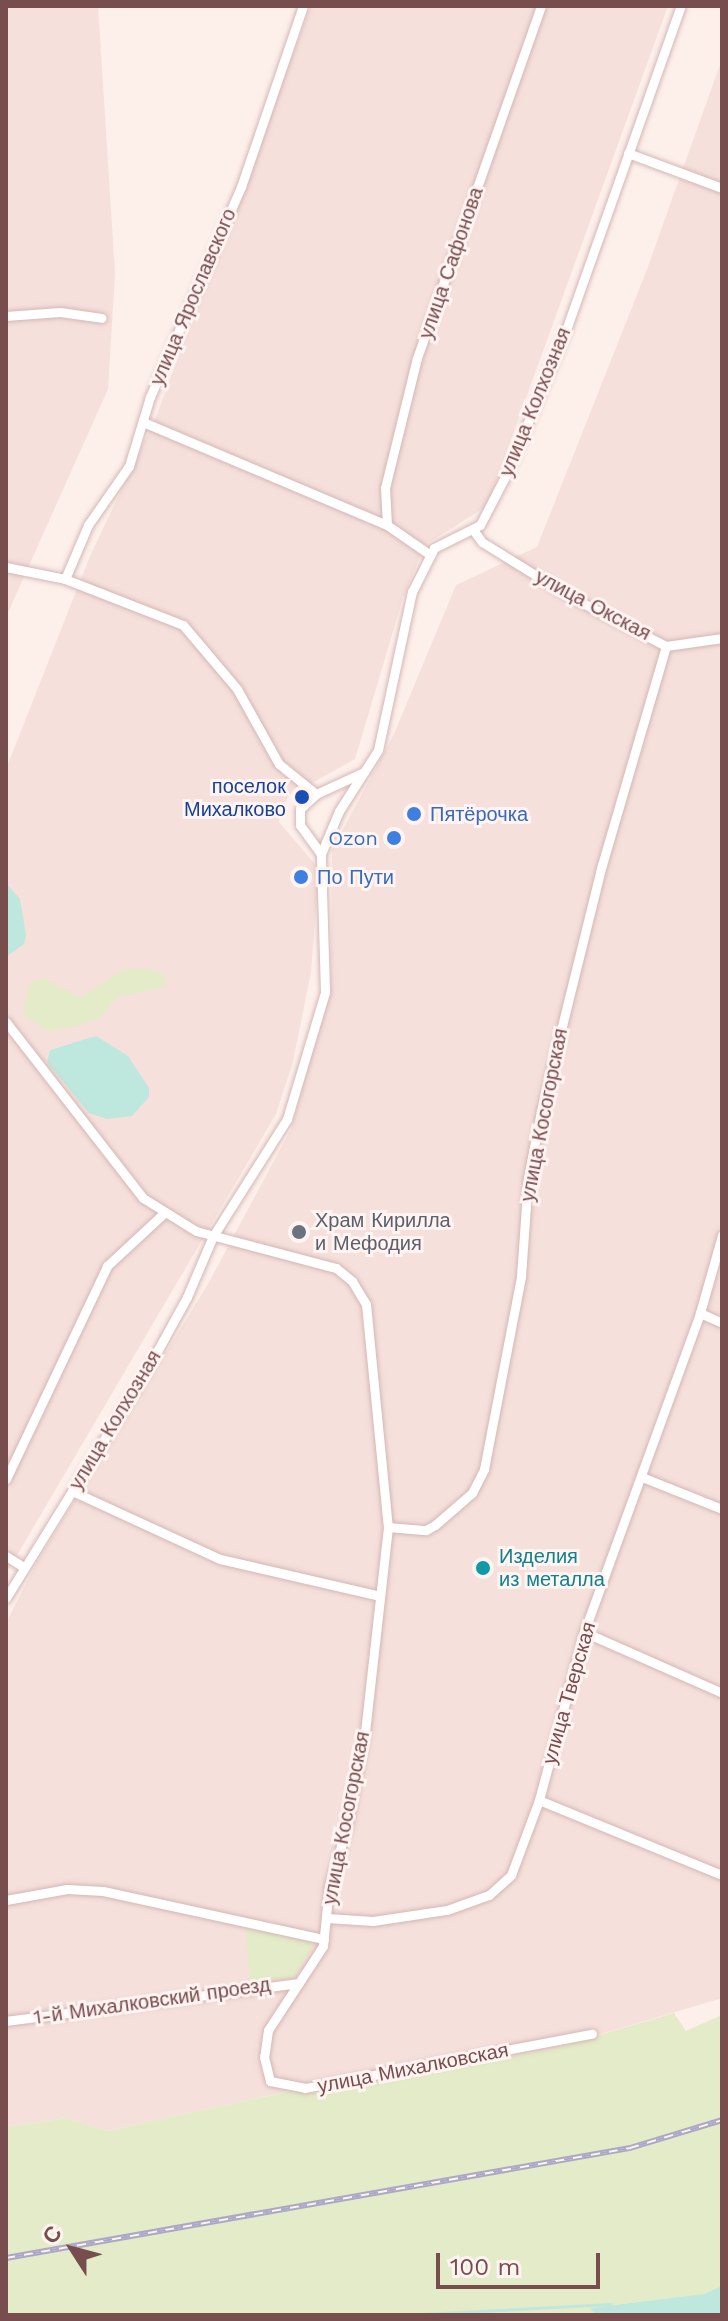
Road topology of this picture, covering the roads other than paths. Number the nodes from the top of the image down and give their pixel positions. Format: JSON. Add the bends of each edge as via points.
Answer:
{"nodes":[{"id":1,"x":303,"y":6,"type":"edge"},
{"id":2,"x":541,"y":6,"type":"edge"},
{"id":3,"x":681,"y":6,"type":"edge"},
{"id":4,"x":628,"y":153,"type":"junction"},
{"id":5,"x":722,"y":188,"type":"edge"},
{"id":6,"x":6,"y":316,"type":"edge"},
{"id":7,"x":102,"y":318,"type":"dead end"},
{"id":8,"x":143,"y":422,"type":"junction"},
{"id":9,"x":387,"y":525,"type":"junction"},
{"id":10,"x":474,"y":531,"type":"junction"},
{"id":11,"x":429,"y":554,"type":"junction"},
{"id":12,"x":6,"y":567,"type":"edge"},
{"id":13,"x":65,"y":579,"type":"junction"},
{"id":14,"x":721,"y":634,"type":"edge"},
{"id":15,"x":666,"y":646,"type":"junction"},
{"id":16,"x":367,"y":770,"type":"junction"},
{"id":17,"x":314,"y":791,"type":"junction"},
{"id":18,"x":321,"y":854,"type":"junction"},
{"id":19,"x":6,"y":1022,"type":"edge"},
{"id":20,"x":164,"y":1213,"type":"junction"},
{"id":21,"x":722,"y":1235,"type":"edge"},
{"id":22,"x":213,"y":1236,"type":"junction"},
{"id":23,"x":700,"y":1313,"type":"junction"},
{"id":24,"x":722,"y":1323,"type":"edge"},
{"id":25,"x":642,"y":1477,"type":"junction"},
{"id":26,"x":6,"y":1479,"type":"edge"},
{"id":27,"x":72,"y":1491,"type":"junction"},
{"id":28,"x":722,"y":1509,"type":"edge"},
{"id":29,"x":388,"y":1527,"type":"junction"},
{"id":30,"x":6,"y":1556,"type":"edge"},
{"id":31,"x":22,"y":1566,"type":"junction"},
{"id":32,"x":376,"y":1595,"type":"junction"},
{"id":33,"x":6,"y":1598,"type":"edge"},
{"id":34,"x":584,"y":1632,"type":"junction"},
{"id":35,"x":722,"y":1693,"type":"edge"},
{"id":36,"x":539,"y":1800,"type":"junction"},
{"id":37,"x":722,"y":1875,"type":"edge"},
{"id":38,"x":6,"y":1900,"type":"edge"},
{"id":39,"x":327,"y":1918,"type":"junction"},
{"id":40,"x":324,"y":1939,"type":"junction"},
{"id":41,"x":299,"y":1983,"type":"junction"},
{"id":42,"x":6,"y":2021,"type":"edge"},
{"id":43,"x":592,"y":2034,"type":"dead end"}],
"edges":[{"from":1,"to":8,"type":"street","name":"улица Ярославского","via":[[241,187]]},
{"from":2,"to":9,"type":"street","name":"улица Сафонова","via":[[417,358],[385,488]]},
{"from":3,"to":4,"type":"street","name":"улица Колхозная"},
{"from":4,"to":5,"type":"street"},
{"from":4,"to":10,"type":"street","name":"улица Колхозная","via":[[528,426]]},
{"from":6,"to":7,"type":"street","via":[[60,312]]},
{"from":8,"to":9,"type":"street"},
{"from":8,"to":13,"type":"street","name":"улица Ярославского","via":[[129,466],[88,525]]},
{"from":9,"to":11,"type":"street"},
{"from":10,"to":11,"type":"street"},
{"from":10,"to":15,"type":"street","name":"улица Окская","via":[[482,542],[569,596]]},
{"from":11,"to":16,"type":"street","via":[[410,598],[381,739]]},
{"from":12,"to":13,"type":"street"},
{"from":13,"to":17,"type":"street","via":[[183,625],[237,689],[279,764]]},
{"from":14,"to":15,"type":"street","name":"улица Окская"},
{"from":15,"to":29,"type":"street","name":"улица Косогорская","via":[[602,865],[541,1111],[528,1178],[519,1290],[488,1456],[472,1493],[435,1525],[426,1530]]},
{"from":16,"to":17,"type":"street"},
{"from":16,"to":18,"type":"street","via":[[339,811]]},
{"from":17,"to":18,"type":"street","via":[[294,820]]},
{"from":18,"to":22,"type":"street","name":"улица Колхозная","via":[[325,992],[287,1119]]},
{"from":19,"to":20,"type":"street","via":[[116,1169]]},
{"from":20,"to":22,"type":"street"},
{"from":20,"to":26,"type":"street","via":[[107,1266]]},
{"from":21,"to":23,"type":"street","name":"улица Тверская"},
{"from":22,"to":27,"type":"street","name":"улица Колхозная","via":[[183,1306]]},
{"from":22,"to":29,"type":"street","name":"улица Косогорская","via":[[323,1263],[347,1275],[366,1304]]},
{"from":23,"to":24,"type":"street"},
{"from":23,"to":25,"type":"street","name":"улица Тверская"},
{"from":25,"to":28,"type":"street"},
{"from":25,"to":34,"type":"street","name":"улица Тверская"},
{"from":27,"to":31,"type":"street","name":"улица Колхозная"},
{"from":27,"to":32,"type":"street","via":[[220,1559]]},
{"from":29,"to":32,"type":"street","name":"улица Косогорская"},
{"from":30,"to":31,"type":"street"},
{"from":31,"to":33,"type":"street","name":"улица Колхозная"},
{"from":32,"to":39,"type":"street","name":"улица Косогорская","via":[[365,1731],[350,1815],[329,1886]]},
{"from":34,"to":35,"type":"street"},
{"from":34,"to":36,"type":"street","name":"улица Тверская"},
{"from":36,"to":37,"type":"street"},
{"from":36,"to":39,"type":"street","name":"улица Тверская","via":[[511,1875],[489,1895],[426,1914],[358,1921]]},
{"from":38,"to":40,"type":"street","via":[[67,1889],[114,1892]]},
{"from":39,"to":40,"type":"street","name":"улица Михалковская"},
{"from":40,"to":41,"type":"street","name":"улица Михалковская"},
{"from":41,"to":42,"type":"street","name":"1-й Михалковский проезд"},
{"from":41,"to":43,"type":"street","name":"улица Михалковская","via":[[273,2018],[265,2045],[270,2081],[288,2087]]}]}
